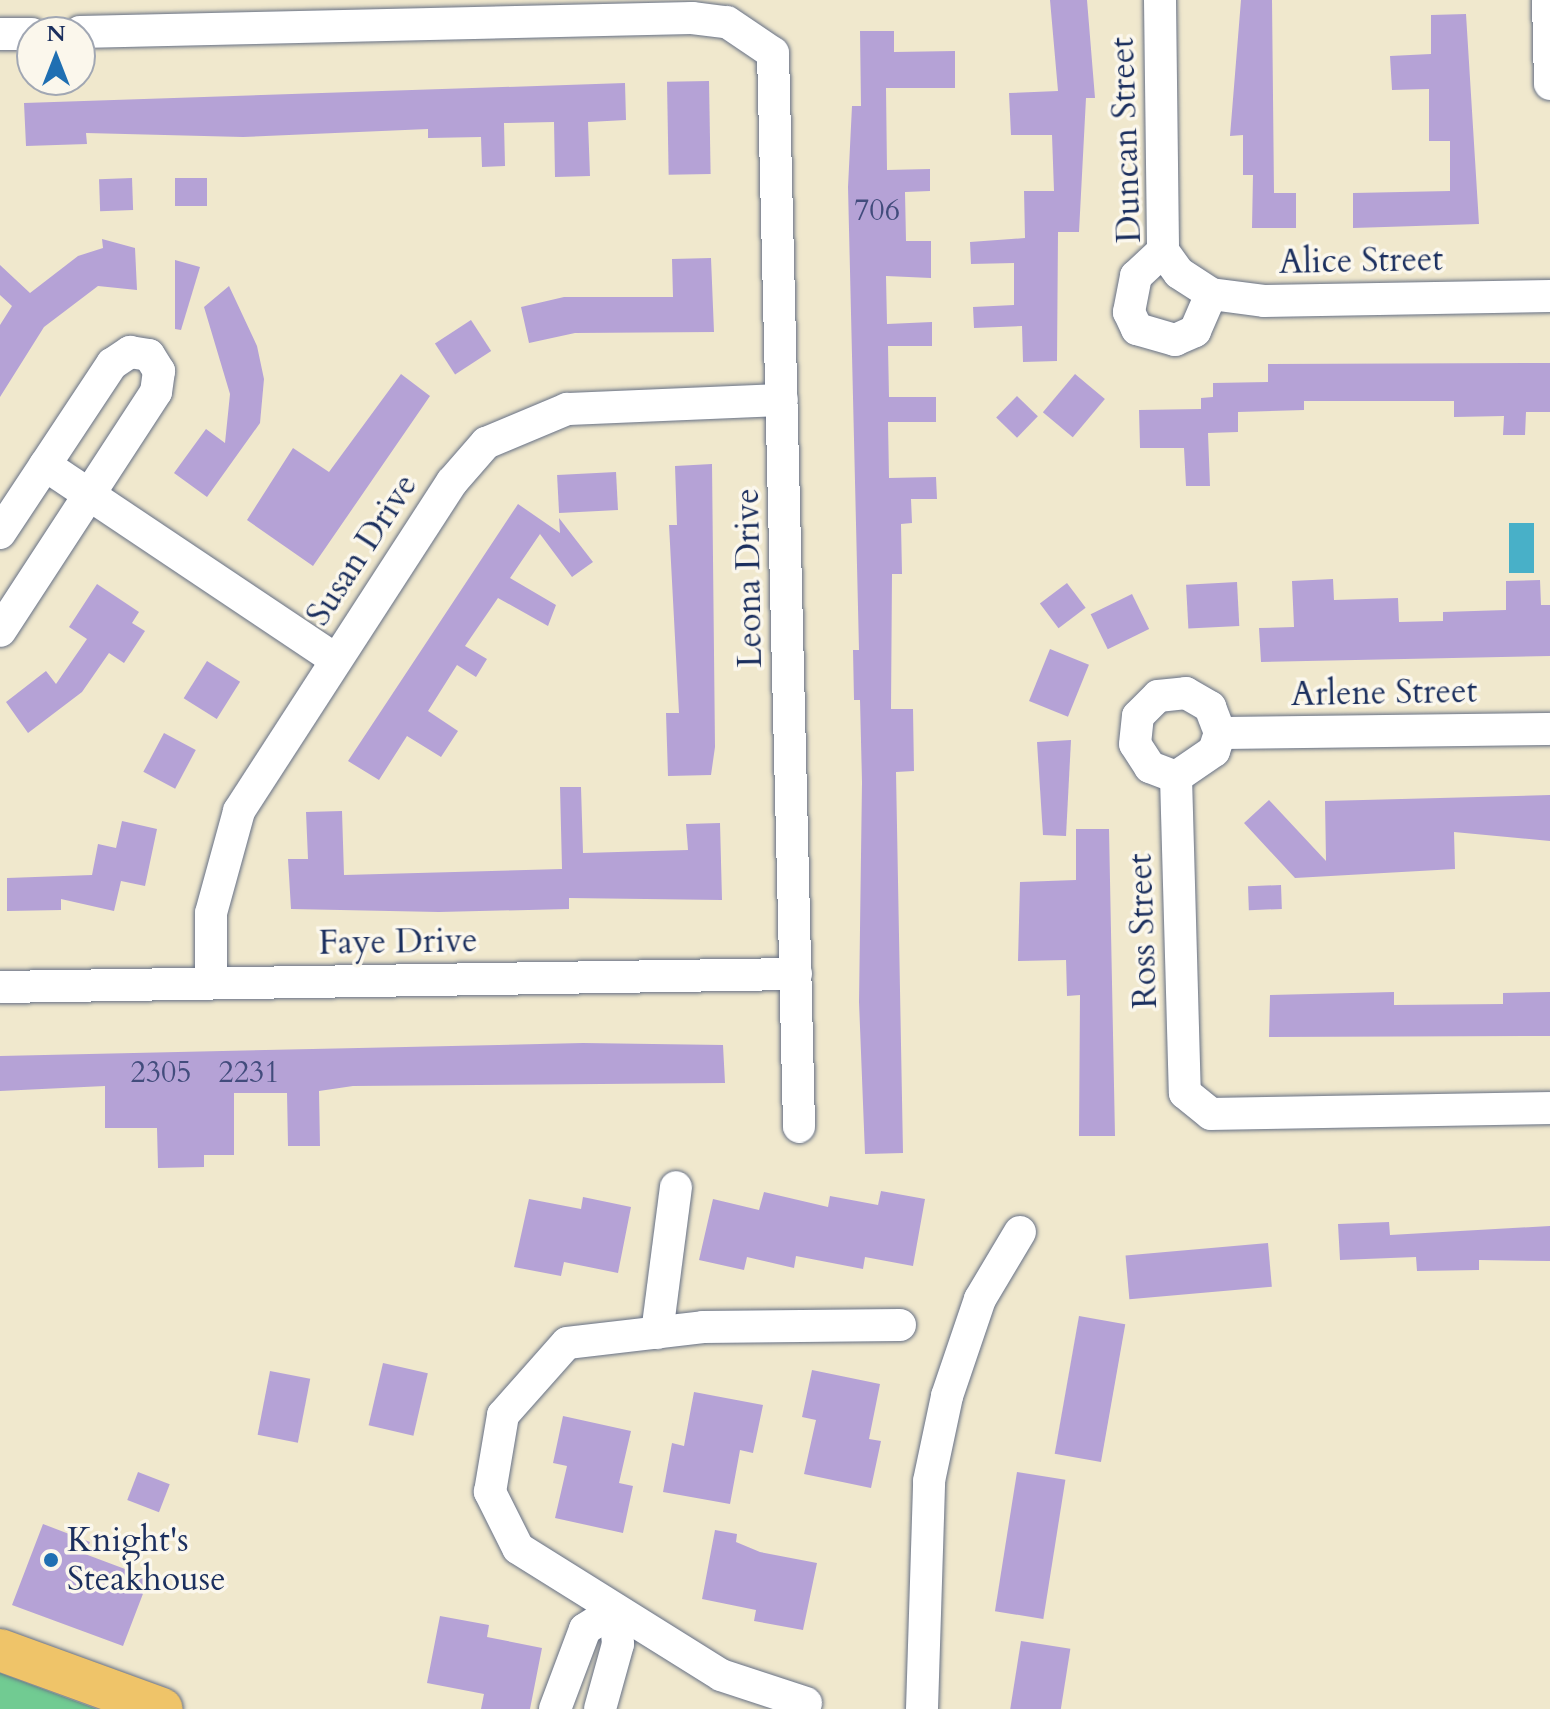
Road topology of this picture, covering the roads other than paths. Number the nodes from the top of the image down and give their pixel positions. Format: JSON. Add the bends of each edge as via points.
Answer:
{"nodes":[{"id":1,"x":1160,"y":0,"type":"edge"},
{"id":2,"x":1548,"y":0,"type":"edge"},
{"id":3,"x":96,"y":32,"type":"edge"},
{"id":4,"x":1550,"y":84,"type":"edge"},
{"id":5,"x":1171,"y":262,"type":"junction"},
{"id":6,"x":1211,"y":294,"type":"junction"},
{"id":7,"x":1550,"y":296,"type":"edge"},
{"id":8,"x":782,"y":400,"type":"junction"},
{"id":9,"x":45,"y":465,"type":"junction"},
{"id":10,"x":89,"y":497,"type":"junction"},
{"id":11,"x":0,"y":533,"type":"edge"},
{"id":12,"x":0,"y":631,"type":"edge"},
{"id":13,"x":336,"y":660,"type":"junction"},
{"id":14,"x":1550,"y":729,"type":"edge"},
{"id":15,"x":1220,"y":733,"type":"junction"},
{"id":16,"x":1176,"y":777,"type":"junction"},
{"id":17,"x":796,"y":974,"type":"junction"},
{"id":18,"x":211,"y":982,"type":"junction"},
{"id":19,"x":0,"y":987,"type":"edge"},
{"id":20,"x":1550,"y":1108,"type":"edge"},
{"id":21,"x":799,"y":1127,"type":"dead end"},
{"id":22,"x":676,"y":1187,"type":"dead end"},
{"id":23,"x":1020,"y":1232,"type":"dead end"},
{"id":24,"x":900,"y":1325,"type":"dead end"},
{"id":25,"x":657,"y":1333,"type":"junction"},
{"id":26,"x":615,"y":1610,"type":"junction"},
{"id":27,"x":0,"y":1650,"type":"edge"},
{"id":28,"x":806,"y":1703,"type":"dead end"},
{"id":29,"x":162,"y":1709,"type":"edge"},
{"id":30,"x":555,"y":1709,"type":"edge"},
{"id":31,"x":600,"y":1709,"type":"edge"},
{"id":32,"x":922,"y":1709,"type":"edge"}],
"edges":[{"from":1,"to":5,"type":"street","name":"Duncan Street"},
{"from":2,"to":4,"type":"street"},
{"from":3,"to":8,"type":"street","name":"Leona Drive","via":[[692,18],[727,22],[773,53],[779,81]]},
{"from":5,"to":6,"type":"street","name":"Alice Street"},
{"from":5,"to":6,"type":"street","via":[[1136,276],[1129,312],[1137,329],[1154,340],[1195,331]]},
{"from":6,"to":7,"type":"street","name":"Alice Street","via":[[1264,301]]},
{"from":8,"to":13,"type":"street","name":"Susan Drive","via":[[567,409],[486,443],[452,482]]},
{"from":8,"to":17,"type":"street","name":"Leona Drive"},
{"from":9,"to":10,"type":"street"},
{"from":9,"to":10,"type":"street","via":[[112,364],[130,352],[149,355],[159,371],[156,392]]},
{"from":9,"to":11,"type":"street"},
{"from":10,"to":12,"type":"street"},
{"from":10,"to":13,"type":"street"},
{"from":13,"to":18,"type":"street","name":"Susan Drive","via":[[239,811],[211,913]]},
{"from":14,"to":15,"type":"street","name":"Arlene Street"},
{"from":15,"to":16,"type":"street","via":[[1214,751]]},
{"from":15,"to":16,"type":"street","via":[[1210,707],[1186,693],[1158,696],[1138,716],[1135,744],[1150,767]]},
{"from":16,"to":20,"type":"street","name":"Ross Street","via":[[1185,1093],[1211,1114]]},
{"from":17,"to":18,"type":"street","name":"Faye Drive"},
{"from":17,"to":21,"type":"street","name":"Leona Drive"},
{"from":18,"to":19,"type":"street","name":"Faye Drive"},
{"from":22,"to":25,"type":"street"},
{"from":23,"to":32,"type":"street","via":[[980,1299],[947,1396],[929,1481]]},
{"from":24,"to":25,"type":"street"},
{"from":25,"to":26,"type":"street","via":[[567,1343],[503,1415],[490,1492],[518,1548]]},
{"from":26,"to":28,"type":"street","via":[[721,1675]]},
{"from":26,"to":30,"type":"street","via":[[585,1629]]},
{"from":26,"to":31,"type":"street","via":[[618,1644]]},
{"from":27,"to":29,"type":"main road"}]}
